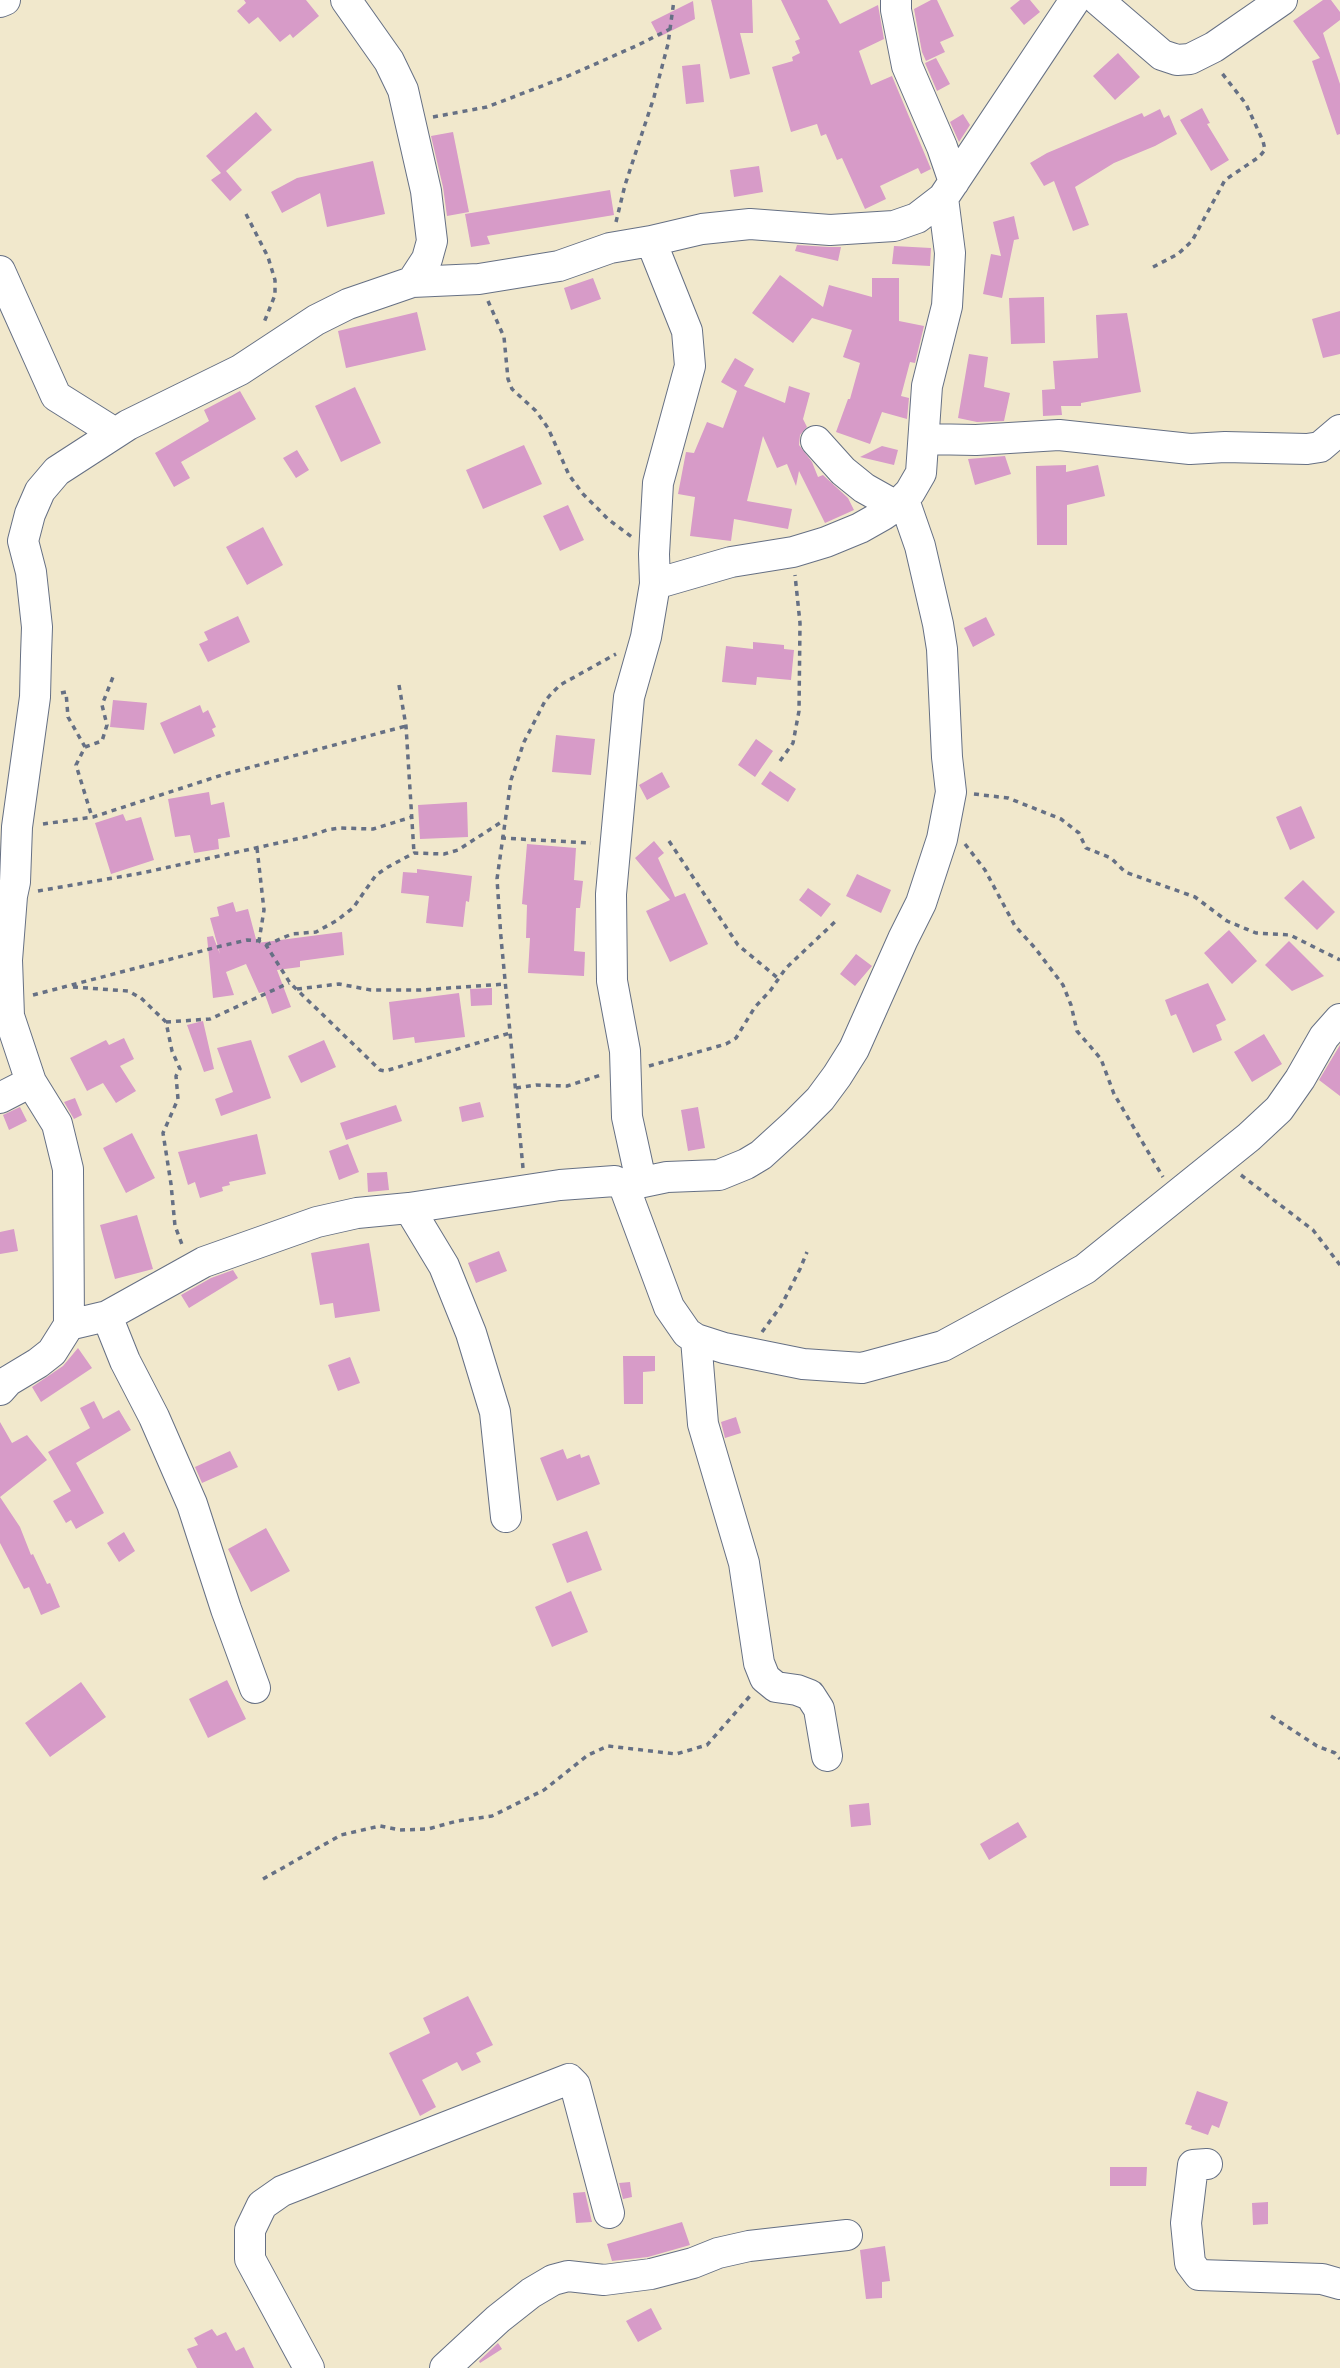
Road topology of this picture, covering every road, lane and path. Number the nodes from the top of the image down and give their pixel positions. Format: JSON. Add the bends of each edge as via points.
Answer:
{"nodes":[{"id":1,"x":5,"y":0,"type":"edge"},
{"id":2,"x":346,"y":0,"type":"edge"},
{"id":3,"x":674,"y":0,"type":"edge"},
{"id":4,"x":896,"y":0,"type":"edge"},
{"id":5,"x":1075,"y":0,"type":"edge"},
{"id":6,"x":1098,"y":0,"type":"edge"},
{"id":7,"x":1282,"y":0,"type":"edge"},
{"id":8,"x":0,"y":2,"type":"edge"},
{"id":9,"x":670,"y":29,"type":"junction"},
{"id":10,"x":1204,"y":52,"type":"junction"},
{"id":11,"x":411,"y":122,"type":"junction"},
{"id":12,"x":949,"y":190,"type":"junction"},
{"id":13,"x":246,"y":214,"type":"dead end"},
{"id":14,"x":652,"y":241,"type":"junction"},
{"id":15,"x":610,"y":248,"type":"junction"},
{"id":16,"x":1153,"y":267,"type":"dead end"},
{"id":17,"x":0,"y":271,"type":"edge"},
{"id":18,"x":479,"y":279,"type":"junction"},
{"id":19,"x":412,"y":282,"type":"junction"},
{"id":20,"x":254,"y":361,"type":"junction"},
{"id":21,"x":1340,"y":429,"type":"edge"},
{"id":22,"x":114,"y":433,"type":"junction"},
{"id":23,"x":924,"y":439,"type":"junction"},
{"id":24,"x":816,"y":441,"type":"dead end"},
{"id":25,"x":900,"y":503,"type":"junction"},
{"id":26,"x":793,"y":552,"type":"junction"},
{"id":27,"x":654,"y":554,"type":"junction"},
{"id":28,"x":655,"y":584,"type":"junction"},
{"id":29,"x":646,"y":637,"type":"junction"},
{"id":30,"x":113,"y":677,"type":"dead end"},
{"id":31,"x":399,"y":684,"type":"dead end"},
{"id":32,"x":35,"y":697,"type":"junction"},
{"id":33,"x":406,"y":726,"type":"junction"},
{"id":34,"x":85,"y":747,"type":"junction"},
{"id":35,"x":780,"y":761,"type":"dead end"},
{"id":36,"x":949,"y":805,"type":"junction"},
{"id":37,"x":93,"y":817,"type":"junction"},
{"id":38,"x":412,"y":817,"type":"junction"},
{"id":39,"x":504,"y":821,"type":"junction"},
{"id":40,"x":17,"y":827,"type":"junction"},
{"id":41,"x":501,"y":838,"type":"junction"},
{"id":42,"x":669,"y":841,"type":"dead end"},
{"id":43,"x":257,"y":848,"type":"junction"},
{"id":44,"x":414,"y":853,"type":"junction"},
{"id":45,"x":614,"y":855,"type":"junction"},
{"id":46,"x":12,"y":896,"type":"junction"},
{"id":47,"x":838,"y":919,"type":"dead end"},
{"id":48,"x":259,"y":941,"type":"junction"},
{"id":49,"x":266,"y":945,"type":"junction"},
{"id":50,"x":1340,"y":960,"type":"edge"},
{"id":51,"x":779,"y":979,"type":"junction"},
{"id":52,"x":290,"y":983,"type":"junction"},
{"id":53,"x":505,"y":984,"type":"junction"},
{"id":54,"x":71,"y":986,"type":"junction"},
{"id":55,"x":297,"y":989,"type":"junction"},
{"id":56,"x":9,"y":1003,"type":"junction"},
{"id":57,"x":1340,"y":1020,"type":"edge"},
{"id":58,"x":166,"y":1022,"type":"junction"},
{"id":59,"x":510,"y":1033,"type":"junction"},
{"id":60,"x":625,"y":1073,"type":"junction"},
{"id":61,"x":31,"y":1082,"type":"junction"},
{"id":62,"x":515,"y":1088,"type":"junction"},
{"id":63,"x":0,"y":1098,"type":"edge"},
{"id":64,"x":1222,"y":1160,"type":"junction"},
{"id":65,"x":632,"y":1184,"type":"junction"},
{"id":66,"x":525,"y":1190,"type":"junction"},
{"id":67,"x":1174,"y":1197,"type":"junction"},
{"id":68,"x":409,"y":1208,"type":"junction"},
{"id":69,"x":807,"y":1252,"type":"dead end"},
{"id":70,"x":1340,"y":1265,"type":"edge"},
{"id":71,"x":195,"y":1267,"type":"junction"},
{"id":72,"x":107,"y":1317,"type":"junction"},
{"id":73,"x":69,"y":1325,"type":"junction"},
{"id":74,"x":696,"y":1339,"type":"junction"},
{"id":75,"x":747,"y":1353,"type":"junction"},
{"id":76,"x":0,"y":1390,"type":"edge"},
{"id":77,"x":506,"y":1517,"type":"dead end"},
{"id":78,"x":765,"y":1678,"type":"junction"},
{"id":79,"x":256,"y":1688,"type":"dead end"},
{"id":80,"x":1271,"y":1716,"type":"dead end"},
{"id":81,"x":827,"y":1756,"type":"dead end"},
{"id":82,"x":1340,"y":1759,"type":"edge"},
{"id":83,"x":262,"y":1879,"type":"dead end"},
{"id":84,"x":1207,"y":2164,"type":"dead end"},
{"id":85,"x":609,"y":2213,"type":"dead end"},
{"id":86,"x":846,"y":2235,"type":"dead end"},
{"id":87,"x":1340,"y":2284,"type":"edge"},
{"id":88,"x":460,"y":2362,"type":"edge"},
{"id":89,"x":309,"y":2368,"type":"edge"}],
"edges":[{"from":1,"to":8,"type":"street"},
{"from":2,"to":11,"type":"street","via":[[389,61]]},
{"from":3,"to":9,"type":"path"},
{"from":4,"to":12,"type":"street","via":[[906,66],[942,147]]},
{"from":5,"to":12,"type":"street"},
{"from":6,"to":10,"type":"street","via":[[1162,55],[1177,60]]},
{"from":7,"to":10,"type":"street"},
{"from":9,"to":11,"type":"path","via":[[487,107]]},
{"from":9,"to":15,"type":"path"},
{"from":10,"to":16,"type":"path","via":[[1246,104],[1265,150],[1225,180],[1192,241]]},
{"from":11,"to":19,"type":"street","via":[[432,241]]},
{"from":12,"to":14,"type":"street","via":[[917,218],[894,226],[830,230],[750,224]]},
{"from":12,"to":23,"type":"street","via":[[947,306],[927,386]]},
{"from":13,"to":20,"type":"path","via":[[275,279],[275,295]]},
{"from":14,"to":15,"type":"street"},
{"from":14,"to":27,"type":"street","via":[[687,331],[690,366],[658,484]]},
{"from":15,"to":18,"type":"street","via":[[559,266]]},
{"from":17,"to":22,"type":"street","via":[[56,396]]},
{"from":18,"to":19,"type":"street"},
{"from":18,"to":27,"type":"path","via":[[504,337],[512,389],[548,428],[583,494]]},
{"from":19,"to":20,"type":"street","via":[[316,320]]},
{"from":20,"to":22,"type":"street"},
{"from":21,"to":23,"type":"street","via":[[1320,447],[1307,449],[1190,449],[1059,435]]},
{"from":22,"to":32,"type":"street","via":[[57,471],[40,491],[30,514],[23,541],[37,627]]},
{"from":23,"to":25,"type":"street","via":[[921,472]]},
{"from":24,"to":25,"type":"street","via":[[843,471],[877,497]]},
{"from":25,"to":26,"type":"street","via":[[860,528]]},
{"from":25,"to":36,"type":"street","via":[[920,546],[938,624]]},
{"from":26,"to":28,"type":"street","via":[[731,562]]},
{"from":26,"to":35,"type":"path","via":[[800,623],[799,711],[793,743]]},
{"from":27,"to":28,"type":"street"},
{"from":28,"to":29,"type":"street"},
{"from":29,"to":39,"type":"path","via":[[560,685],[545,701],[511,780]]},
{"from":29,"to":45,"type":"street","via":[[629,697]]},
{"from":30,"to":34,"type":"path","via":[[102,705],[107,724],[102,741]]},
{"from":31,"to":33,"type":"path"},
{"from":32,"to":34,"type":"path","via":[[66,692],[68,717]]},
{"from":32,"to":40,"type":"street"},
{"from":33,"to":37,"type":"path","via":[[225,774]]},
{"from":33,"to":38,"type":"path"},
{"from":34,"to":37,"type":"path","via":[[76,765]]},
{"from":36,"to":50,"type":"path","via":[[1008,799],[1037,808],[1061,818],[1079,833],[1086,848],[1111,858],[1125,872],[1195,897],[1227,921],[1256,933],[1290,935]]},
{"from":36,"to":65,"type":"street","via":[[921,903],[854,1049],[820,1099],[746,1164],[719,1175]]},
{"from":36,"to":67,"type":"path","via":[[1015,926],[1063,985],[1077,1031],[1101,1059],[1114,1094]]},
{"from":37,"to":40,"type":"path"},
{"from":38,"to":43,"type":"path","via":[[373,830],[327,830]]},
{"from":38,"to":44,"type":"path"},
{"from":39,"to":41,"type":"path"},
{"from":39,"to":44,"type":"path","via":[[458,850]]},
{"from":40,"to":46,"type":"street"},
{"from":41,"to":45,"type":"path","via":[[592,843]]},
{"from":41,"to":53,"type":"path","via":[[497,879]]},
{"from":42,"to":51,"type":"path","via":[[738,945]]},
{"from":43,"to":46,"type":"path"},
{"from":43,"to":48,"type":"path","via":[[264,910]]},
{"from":44,"to":49,"type":"path","via":[[376,875],[353,908],[336,921],[316,932],[292,934]]},
{"from":45,"to":60,"type":"street","via":[[612,981]]},
{"from":46,"to":56,"type":"street"},
{"from":47,"to":51,"type":"path"},
{"from":48,"to":49,"type":"path"},
{"from":48,"to":54,"type":"path","via":[[221,946]]},
{"from":49,"to":52,"type":"path"},
{"from":51,"to":60,"type":"path","via":[[736,1038]]},
{"from":52,"to":55,"type":"path"},
{"from":52,"to":58,"type":"path","via":[[210,1018]]},
{"from":53,"to":55,"type":"path","via":[[421,990],[339,984]]},
{"from":53,"to":59,"type":"path"},
{"from":54,"to":56,"type":"path"},
{"from":54,"to":58,"type":"path","via":[[128,991]]},
{"from":55,"to":59,"type":"path","via":[[373,1065],[385,1071]]},
{"from":56,"to":61,"type":"street"},
{"from":57,"to":64,"type":"street","via":[[1324,1037],[1279,1109]]},
{"from":58,"to":71,"type":"path","via":[[180,1069],[176,1076],[178,1099],[163,1133],[175,1226]]},
{"from":59,"to":62,"type":"path"},
{"from":60,"to":62,"type":"path","via":[[606,1073],[567,1086]]},
{"from":60,"to":65,"type":"street"},
{"from":61,"to":63,"type":"street"},
{"from":61,"to":73,"type":"street","via":[[57,1124],[68,1169]]},
{"from":62,"to":66,"type":"path"},
{"from":64,"to":67,"type":"street"},
{"from":64,"to":70,"type":"path","via":[[1313,1230]]},
{"from":65,"to":66,"type":"street","via":[[612,1181]]},
{"from":65,"to":74,"type":"street","via":[[669,1307]]},
{"from":66,"to":68,"type":"street"},
{"from":67,"to":75,"type":"street","via":[[1085,1269],[943,1346],[862,1368],[803,1364]]},
{"from":68,"to":71,"type":"street","via":[[317,1222]]},
{"from":68,"to":77,"type":"street","via":[[444,1266],[471,1332],[495,1412]]},
{"from":69,"to":75,"type":"path","via":[[781,1306]]},
{"from":71,"to":72,"type":"street"},
{"from":72,"to":73,"type":"street"},
{"from":72,"to":79,"type":"street","via":[[192,1504]]},
{"from":73,"to":76,"type":"street","via":[[51,1352]]},
{"from":74,"to":75,"type":"street"},
{"from":74,"to":78,"type":"street","via":[[703,1424],[744,1563]]},
{"from":78,"to":81,"type":"street","via":[[776,1687],[810,1695],[819,1709]]},
{"from":78,"to":83,"type":"path","via":[[707,1745],[676,1754],[608,1746],[587,1755],[544,1790],[492,1816],[428,1829],[380,1826],[341,1835]]},
{"from":80,"to":82,"type":"path"},
{"from":84,"to":87,"type":"street","via":[[1193,2165],[1186,2223],[1191,2263],[1199,2275]]},
{"from":85,"to":89,"type":"street","via":[[575,2085],[569,2079],[282,2191],[262,2205],[250,2230],[250,2259]]},
{"from":86,"to":88,"type":"street","via":[[749,2246],[652,2274],[553,2280],[498,2319]]}]}
